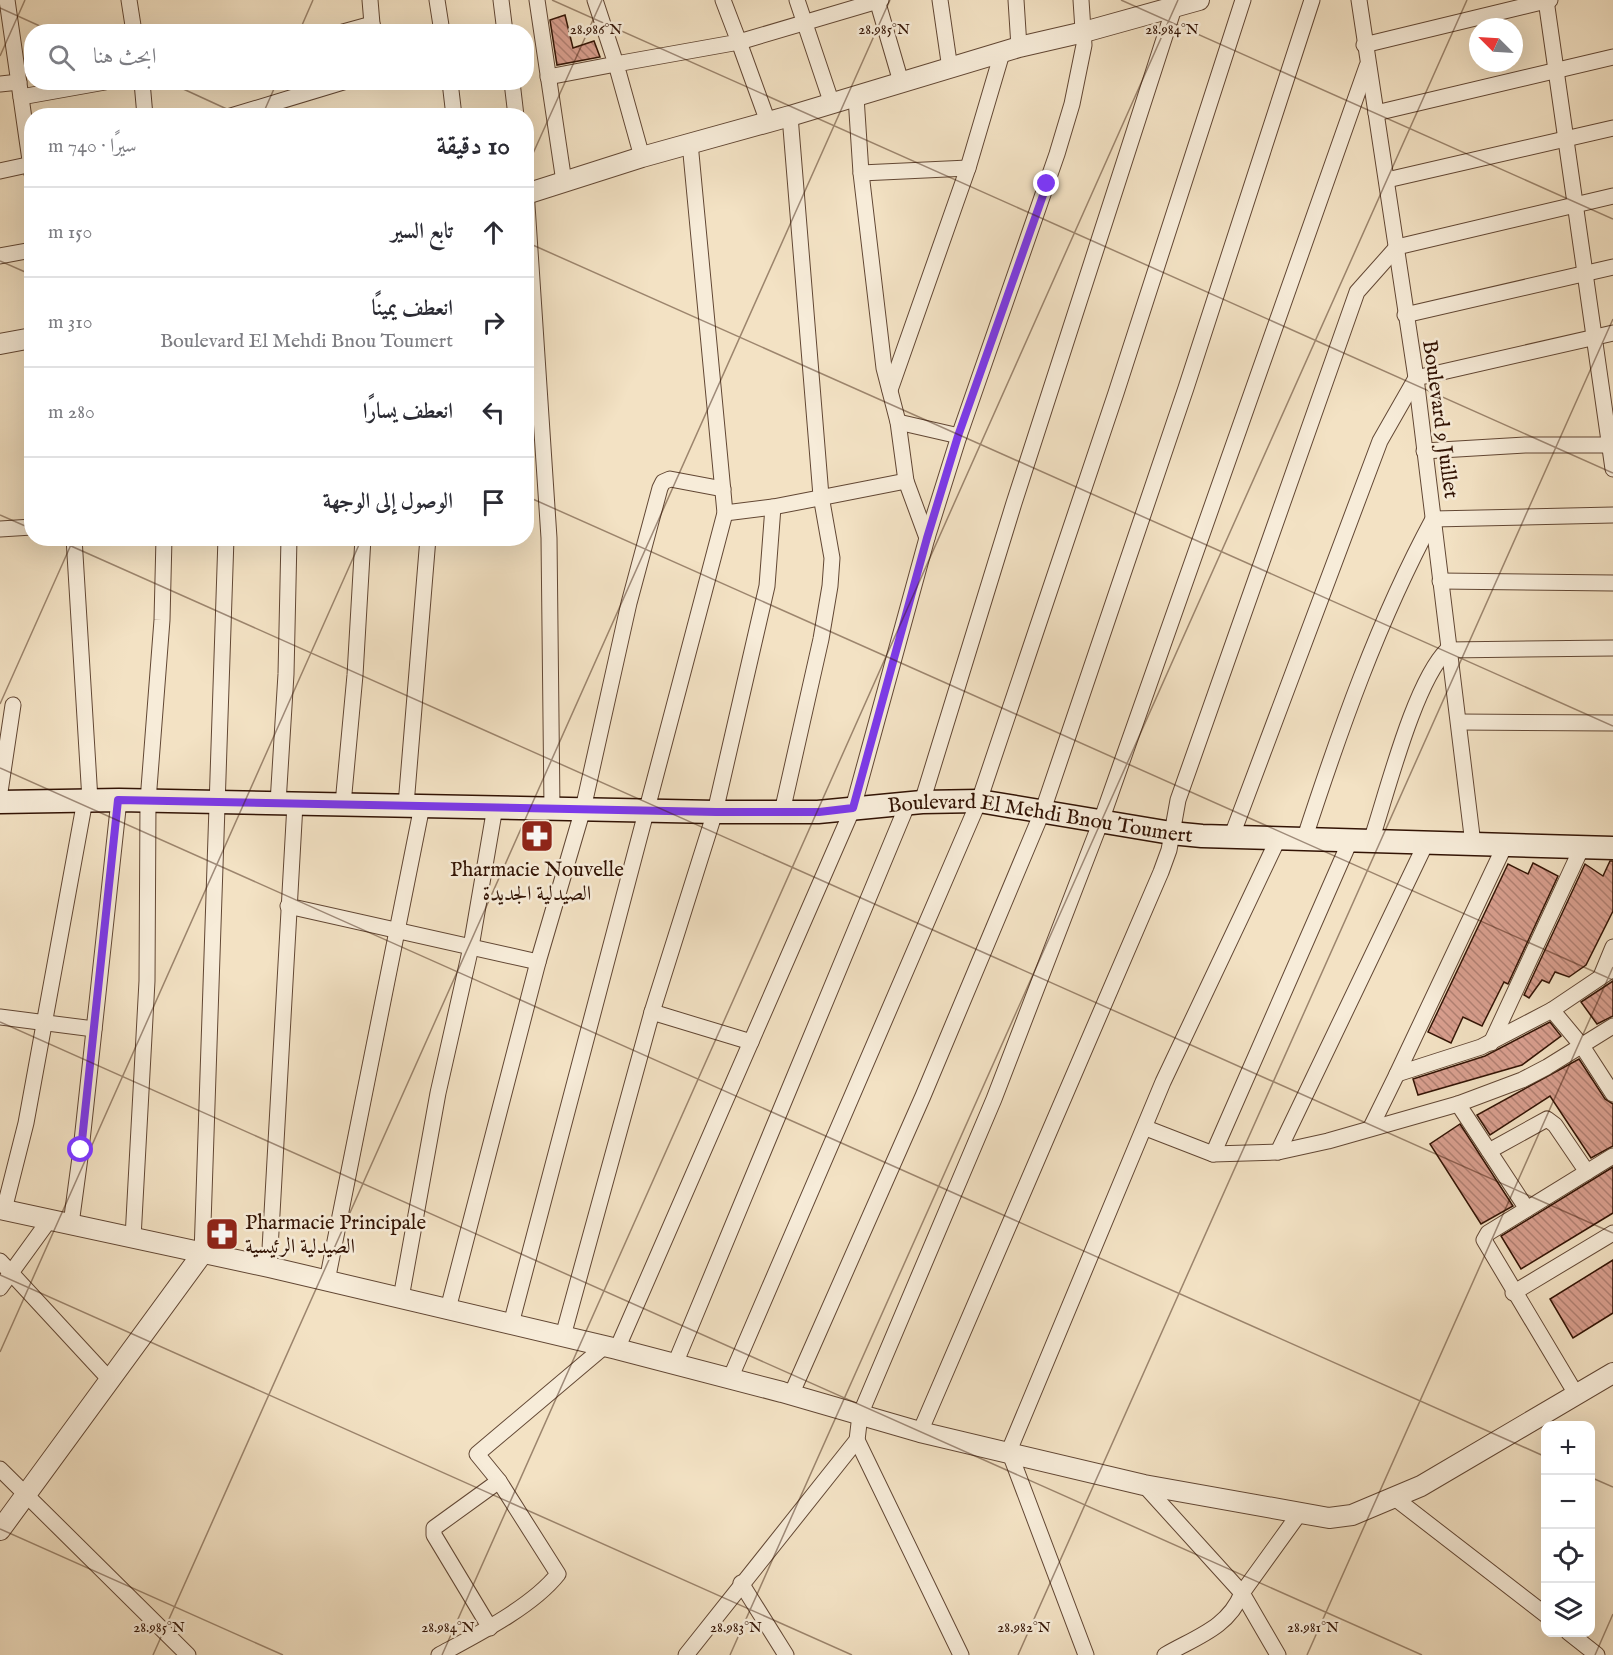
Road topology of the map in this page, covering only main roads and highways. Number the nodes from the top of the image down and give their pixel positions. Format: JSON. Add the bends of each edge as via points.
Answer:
{"nodes":[{"id":1,"x":0,"y":802,"type":"edge"},
{"id":2,"x":1613,"y":848,"type":"edge"}],
"edges":[{"from":1,"to":2,"type":"main road","name":"Boulevard El Mehdi Bnou Toumert","via":[[118,800],[782,812],[979,801],[1171,833],[1231,838]]}]}
